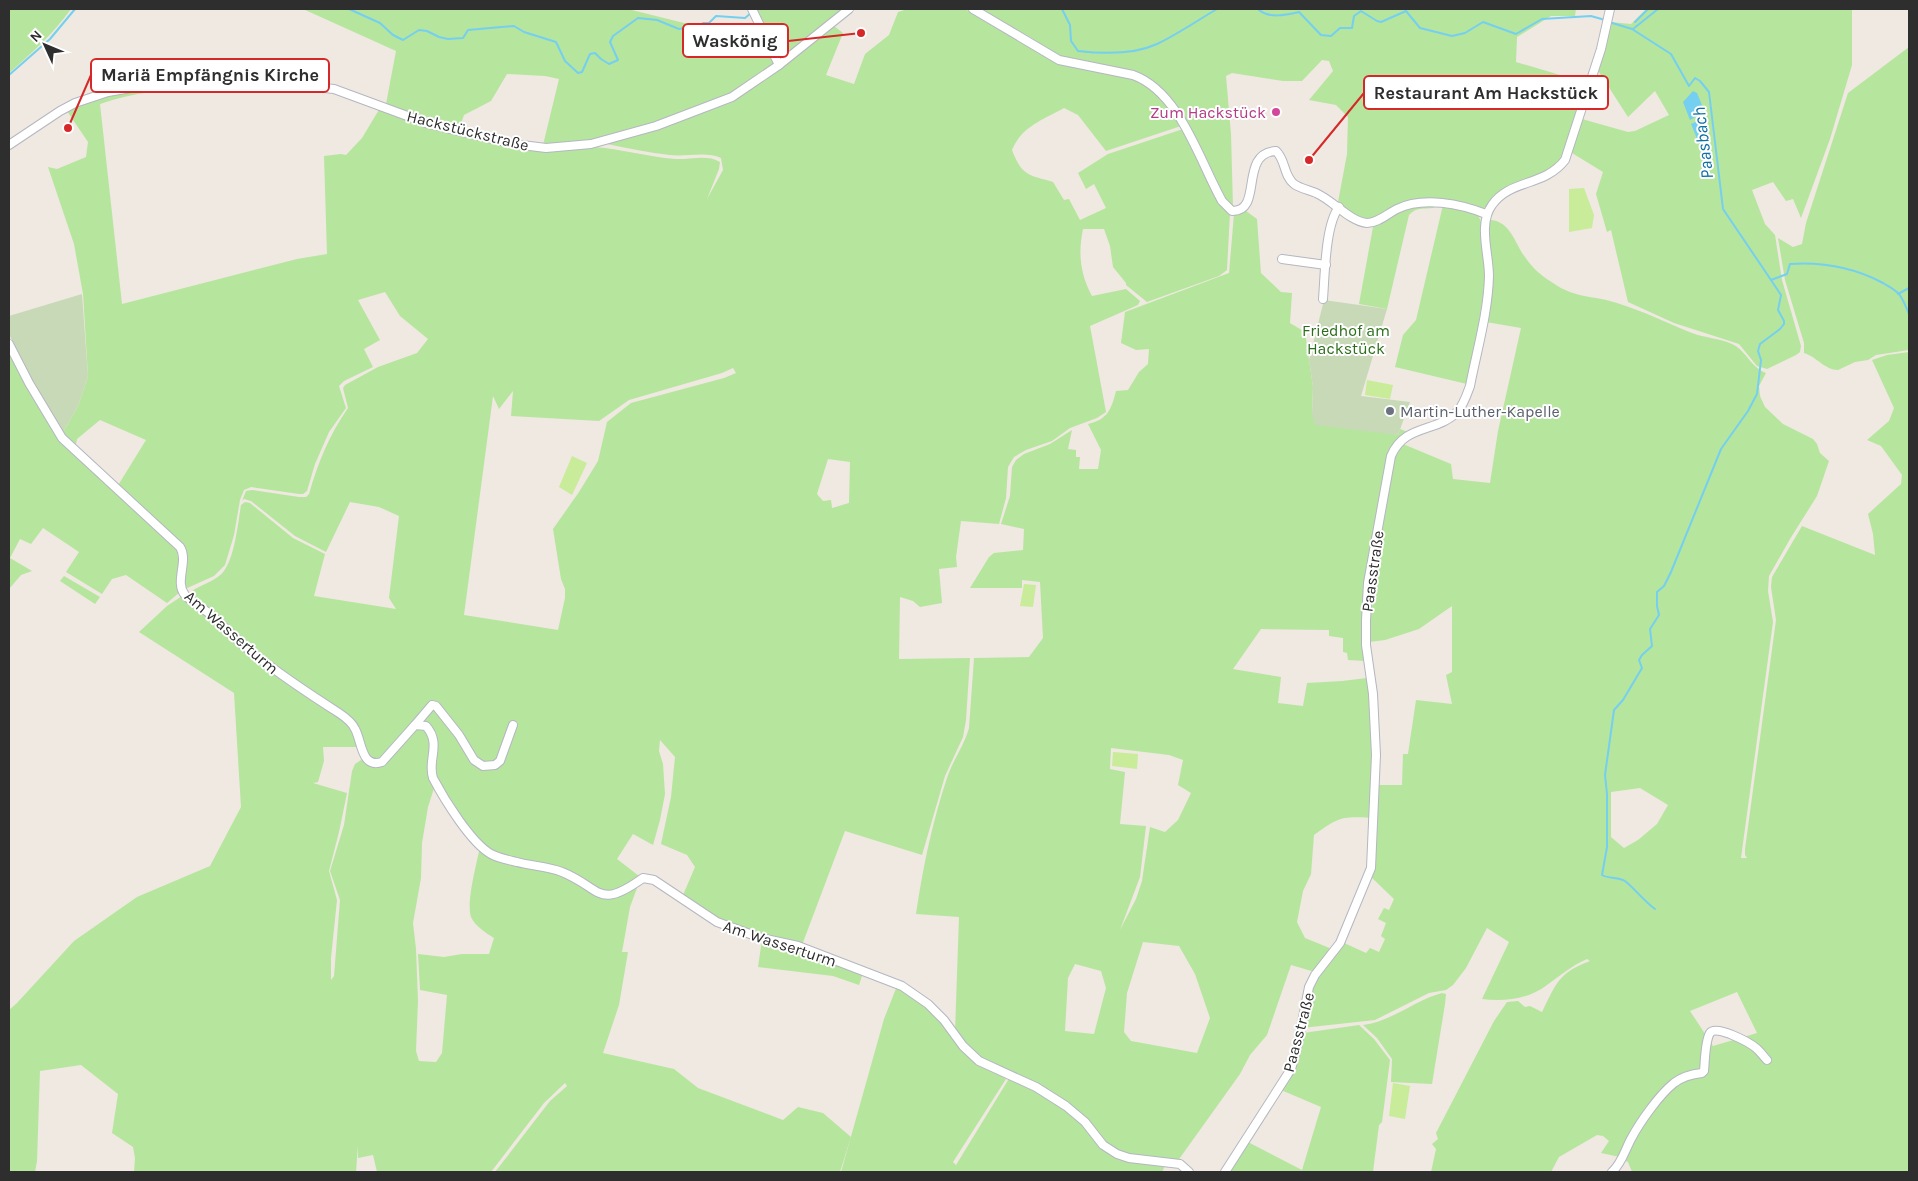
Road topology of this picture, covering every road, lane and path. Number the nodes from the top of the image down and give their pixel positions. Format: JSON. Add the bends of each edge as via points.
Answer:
{"nodes":[{"id":1,"x":849,"y":9,"type":"edge"},
{"id":2,"x":973,"y":9,"type":"edge"},
{"id":3,"x":754,"y":11,"type":"edge"},
{"id":4,"x":1608,"y":17,"type":"edge"},
{"id":5,"x":779,"y":64,"type":"junction"},
{"id":6,"x":9,"y":145,"type":"edge"},
{"id":7,"x":1339,"y":207,"type":"junction"},
{"id":8,"x":1486,"y":214,"type":"junction"},
{"id":9,"x":1282,"y":258,"type":"dead end"},
{"id":10,"x":1326,"y":264,"type":"junction"},
{"id":11,"x":1323,"y":299,"type":"dead end"},
{"id":12,"x":9,"y":344,"type":"edge"},
{"id":13,"x":415,"y":725,"type":"junction"},
{"id":14,"x":513,"y":725,"type":"dead end"},
{"id":15,"x":1767,"y":1060,"type":"dead end"},
{"id":16,"x":1189,"y":1172,"type":"edge"},
{"id":17,"x":1224,"y":1172,"type":"edge"},
{"id":18,"x":1612,"y":1172,"type":"edge"}],
"edges":[{"from":1,"to":5,"type":"street","name":"Hackstückstraße"},
{"from":2,"to":7,"type":"street","via":[[1059,60],[1133,75],[1153,86],[1177,114],[1222,201],[1232,211],[1244,207],[1249,198],[1257,161],[1265,153],[1276,151],[1292,183]]},
{"from":3,"to":5,"type":"street"},
{"from":4,"to":8,"type":"street","via":[[1565,160],[1552,173],[1512,188],[1492,204]]},
{"from":5,"to":6,"type":"street","name":"Hackstückstraße","via":[[744,90],[701,110],[631,134],[567,147],[523,146],[457,131],[334,89],[287,84],[202,82],[148,85],[108,92],[60,111]]},
{"from":7,"to":8,"type":"street","via":[[1358,221],[1369,223],[1414,203],[1447,203]]},
{"from":7,"to":10,"type":"street","via":[[1330,226]]},
{"from":8,"to":17,"type":"street","name":"Paasstraße","via":[[1488,293],[1470,386],[1458,411],[1405,437],[1395,446],[1368,583],[1366,645],[1373,694],[1376,755],[1371,868],[1340,943],[1309,987],[1291,1070]]},
{"from":9,"to":10,"type":"street"},
{"from":10,"to":11,"type":"street"},
{"from":12,"to":13,"type":"street","name":"Am Wasserturm","via":[[62,438],[180,547],[185,595],[244,646],[350,722],[369,762],[382,762]]},
{"from":13,"to":14,"type":"street","name":"Am Wasserturm","via":[[428,708],[436,706],[474,760],[480,766],[488,767],[495,766],[500,760]]},
{"from":13,"to":16,"type":"street","name":"Am Wasserturm","via":[[425,725],[432,734],[435,750],[431,773],[436,785],[466,831],[490,854],[560,871],[597,894],[608,896],[643,878],[654,880],[723,924],[761,938],[798,946],[902,986],[928,1004],[962,1046],[979,1061],[1036,1087],[1066,1106],[1085,1122],[1103,1145],[1129,1158],[1180,1164]]},
{"from":15,"to":18,"type":"street","via":[[1751,1045],[1719,1029],[1713,1030],[1704,1071],[1674,1083],[1635,1133]]}]}
